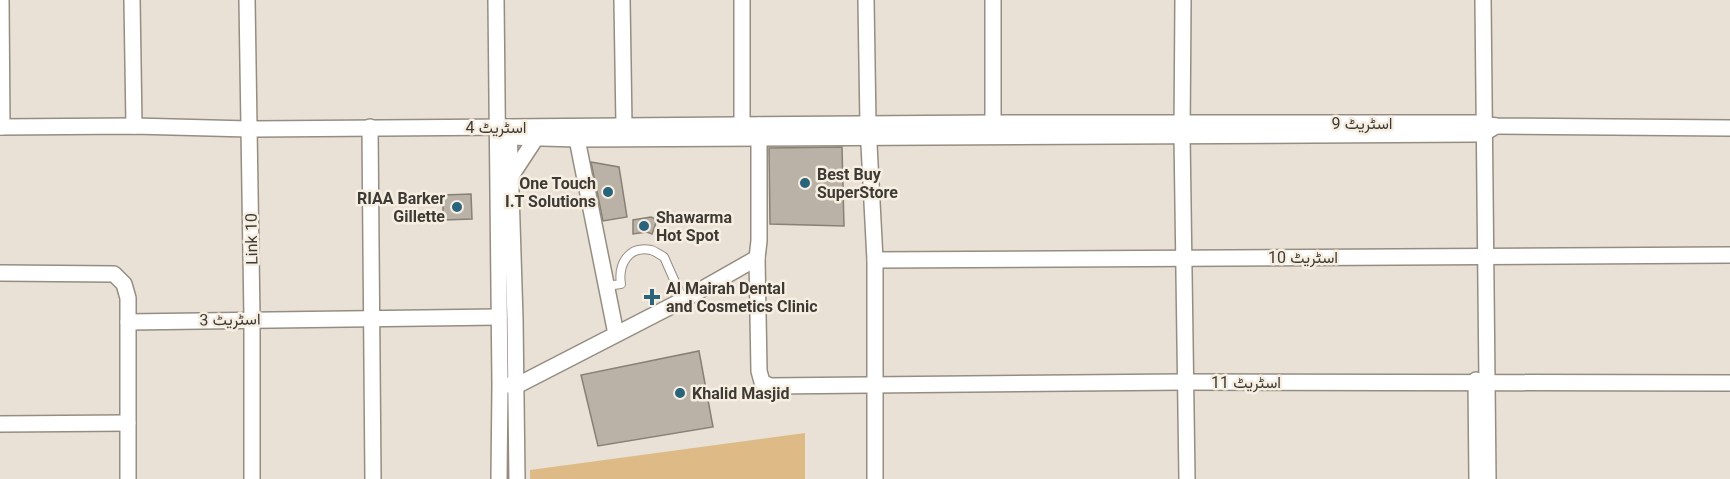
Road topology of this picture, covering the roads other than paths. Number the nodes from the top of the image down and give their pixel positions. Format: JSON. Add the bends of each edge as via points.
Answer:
{"nodes":[{"id":1,"x":2,"y":0,"type":"edge"},
{"id":2,"x":132,"y":0,"type":"edge"},
{"id":3,"x":248,"y":0,"type":"edge"},
{"id":4,"x":496,"y":0,"type":"edge"},
{"id":5,"x":622,"y":0,"type":"edge"},
{"id":6,"x":742,"y":0,"type":"edge"},
{"id":7,"x":866,"y":0,"type":"edge"},
{"id":8,"x":993,"y":0,"type":"edge"},
{"id":9,"x":1183,"y":0,"type":"edge"},
{"id":10,"x":1475,"y":0,"type":"edge"},
{"id":11,"x":1483,"y":0,"type":"edge"},
{"id":12,"x":993,"y":123,"type":"junction"},
{"id":13,"x":134,"y":126,"type":"junction"},
{"id":14,"x":624,"y":126,"type":"junction"},
{"id":15,"x":742,"y":126,"type":"junction"},
{"id":16,"x":1,"y":127,"type":"edge"},
{"id":17,"x":370,"y":127,"type":"junction"},
{"id":18,"x":1483,"y":128,"type":"junction"},
{"id":19,"x":1730,"y":128,"type":"edge"},
{"id":20,"x":249,"y":129,"type":"junction"},
{"id":21,"x":1182,"y":129,"type":"junction"},
{"id":22,"x":760,"y":131,"type":"junction"},
{"id":23,"x":869,"y":131,"type":"junction"},
{"id":24,"x":503,"y":132,"type":"junction"},
{"id":25,"x":536,"y":138,"type":"junction"},
{"id":26,"x":577,"y":139,"type":"junction"},
{"id":27,"x":511,"y":176,"type":"junction"},
{"id":28,"x":1481,"y":255,"type":"junction"},
{"id":29,"x":1730,"y":255,"type":"edge"},
{"id":30,"x":756,"y":258,"type":"junction"},
{"id":31,"x":1184,"y":258,"type":"junction"},
{"id":32,"x":875,"y":260,"type":"junction"},
{"id":33,"x":0,"y":273,"type":"edge"},
{"id":34,"x":606,"y":286,"type":"junction"},
{"id":35,"x":683,"y":300,"type":"junction"},
{"id":36,"x":499,"y":316,"type":"junction"},
{"id":37,"x":371,"y":317,"type":"junction"},
{"id":38,"x":252,"y":318,"type":"junction"},
{"id":39,"x":128,"y":322,"type":"junction"},
{"id":40,"x":616,"y":334,"type":"junction"},
{"id":41,"x":1184,"y":382,"type":"junction"},
{"id":42,"x":1482,"y":383,"type":"junction"},
{"id":43,"x":1730,"y":383,"type":"edge"},
{"id":44,"x":875,"y":385,"type":"junction"},
{"id":45,"x":508,"y":386,"type":"junction"},
{"id":46,"x":128,"y":423,"type":"junction"},
{"id":47,"x":0,"y":424,"type":"edge"},
{"id":48,"x":128,"y":479,"type":"edge"},
{"id":49,"x":252,"y":479,"type":"edge"},
{"id":50,"x":373,"y":479,"type":"edge"},
{"id":51,"x":499,"y":479,"type":"edge"},
{"id":52,"x":518,"y":479,"type":"edge"},
{"id":53,"x":875,"y":479,"type":"edge"},
{"id":54,"x":1187,"y":479,"type":"edge"},
{"id":55,"x":1476,"y":479,"type":"edge"},
{"id":56,"x":1488,"y":479,"type":"edge"}],
"edges":[{"from":1,"to":16,"type":"street"},
{"from":2,"to":13,"type":"street"},
{"from":3,"to":20,"type":"street","name":"Link 10"},
{"from":4,"to":24,"type":"street"},
{"from":5,"to":14,"type":"street"},
{"from":6,"to":15,"type":"street"},
{"from":7,"to":23,"type":"street"},
{"from":8,"to":12,"type":"street"},
{"from":9,"to":21,"type":"street"},
{"from":10,"to":18,"type":"street"},
{"from":11,"to":18,"type":"street"},
{"from":12,"to":21,"type":"street","name":"اسٹریٹ 9"},
{"from":12,"to":23,"type":"street"},
{"from":13,"to":16,"type":"street","name":"اسٹریٹ 4"},
{"from":13,"to":20,"type":"street","name":"اسٹریٹ 4"},
{"from":14,"to":15,"type":"street","name":"اسٹریٹ 4"},
{"from":14,"to":24,"type":"street","name":"اسٹریٹ 4"},
{"from":15,"to":22,"type":"street","name":"اسٹریٹ 4"},
{"from":17,"to":20,"type":"street","name":"اسٹریٹ 4"},
{"from":17,"to":24,"type":"street","name":"اسٹریٹ 4"},
{"from":17,"to":37,"type":"street"},
{"from":18,"to":19,"type":"street","name":"اسٹریٹ 9"},
{"from":18,"to":21,"type":"street","name":"اسٹریٹ 9"},
{"from":18,"to":28,"type":"street"},
{"from":20,"to":38,"type":"street","name":"Link 10"},
{"from":21,"to":23,"type":"street"},
{"from":21,"to":31,"type":"street"},
{"from":22,"to":23,"type":"street"},
{"from":22,"to":26,"type":"street"},
{"from":22,"to":30,"type":"street"},
{"from":23,"to":32,"type":"street"},
{"from":24,"to":25,"type":"street"},
{"from":24,"to":27,"type":"street"},
{"from":24,"to":36,"type":"street"},
{"from":25,"to":26,"type":"street"},
{"from":25,"to":27,"type":"street"},
{"from":26,"to":34,"type":"street"},
{"from":27,"to":45,"type":"street"},
{"from":28,"to":29,"type":"street","name":"اسٹریٹ 10"},
{"from":28,"to":31,"type":"street","name":"اسٹریٹ 10"},
{"from":28,"to":42,"type":"street"},
{"from":30,"to":35,"type":"street"},
{"from":30,"to":44,"type":"street","name":"اسٹریٹ 11","via":[[762,382],[770,386]]},
{"from":31,"to":32,"type":"street","name":"اسٹریٹ 10"},
{"from":31,"to":41,"type":"street"},
{"from":32,"to":44,"type":"street"},
{"from":33,"to":39,"type":"street","via":[[114,274],[124,284]]},
{"from":34,"to":35,"type":"lane","via":[[621,284],[619,274],[629,254],[651,250],[664,257]]},
{"from":34,"to":40,"type":"street"},
{"from":35,"to":40,"type":"street"},
{"from":36,"to":37,"type":"street","name":"اسٹریٹ 3"},
{"from":36,"to":45,"type":"street"},
{"from":37,"to":38,"type":"street","name":"اسٹریٹ 3"},
{"from":37,"to":50,"type":"street"},
{"from":38,"to":39,"type":"street","name":"اسٹریٹ 3"},
{"from":38,"to":49,"type":"street","name":"Link 10"},
{"from":39,"to":46,"type":"street"},
{"from":40,"to":45,"type":"street"},
{"from":41,"to":42,"type":"street","name":"اسٹریٹ 11"},
{"from":41,"to":44,"type":"street","name":"اسٹریٹ 11"},
{"from":41,"to":54,"type":"street"},
{"from":42,"to":43,"type":"street","name":"اسٹریٹ 11"},
{"from":42,"to":55,"type":"street"},
{"from":42,"to":56,"type":"street"},
{"from":44,"to":53,"type":"street"},
{"from":45,"to":51,"type":"street"},
{"from":45,"to":52,"type":"street"},
{"from":46,"to":47,"type":"street"},
{"from":46,"to":48,"type":"street"}]}
